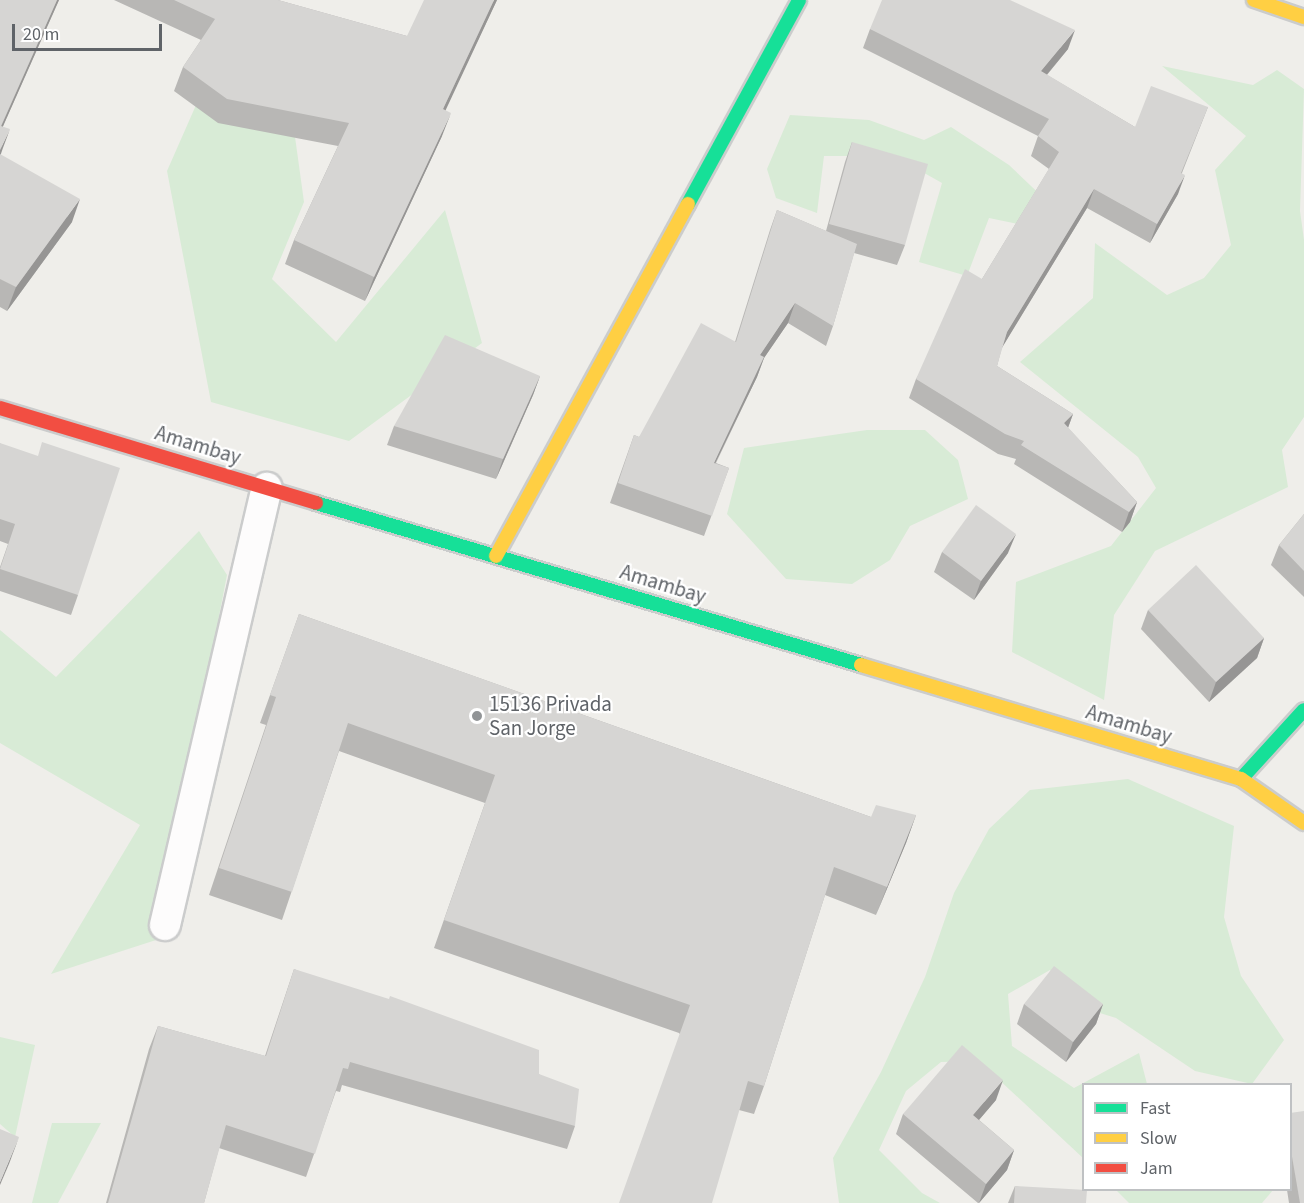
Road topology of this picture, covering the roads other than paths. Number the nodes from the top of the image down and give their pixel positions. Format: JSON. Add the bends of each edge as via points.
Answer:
{"nodes":[{"id":1,"x":799,"y":0,"type":"edge"},
{"id":2,"x":1254,"y":0,"type":"edge"},
{"id":3,"x":1304,"y":17,"type":"edge"},
{"id":4,"x":0,"y":408,"type":"edge"},
{"id":5,"x":267,"y":488,"type":"junction"},
{"id":6,"x":496,"y":556,"type":"junction"},
{"id":7,"x":1304,"y":710,"type":"edge"},
{"id":8,"x":1241,"y":779,"type":"junction"},
{"id":9,"x":1304,"y":823,"type":"edge"},
{"id":10,"x":165,"y":925,"type":"dead end"}],
"edges":[{"from":1,"to":6,"type":"street"},
{"from":2,"to":3,"type":"street"},
{"from":4,"to":5,"type":"street","name":"Amambay"},
{"from":5,"to":6,"type":"street","name":"Amambay"},
{"from":5,"to":10,"type":"lane"},
{"from":6,"to":8,"type":"street","name":"Amambay"},
{"from":7,"to":8,"type":"street"},
{"from":8,"to":9,"type":"street","name":"Amambay"}]}
